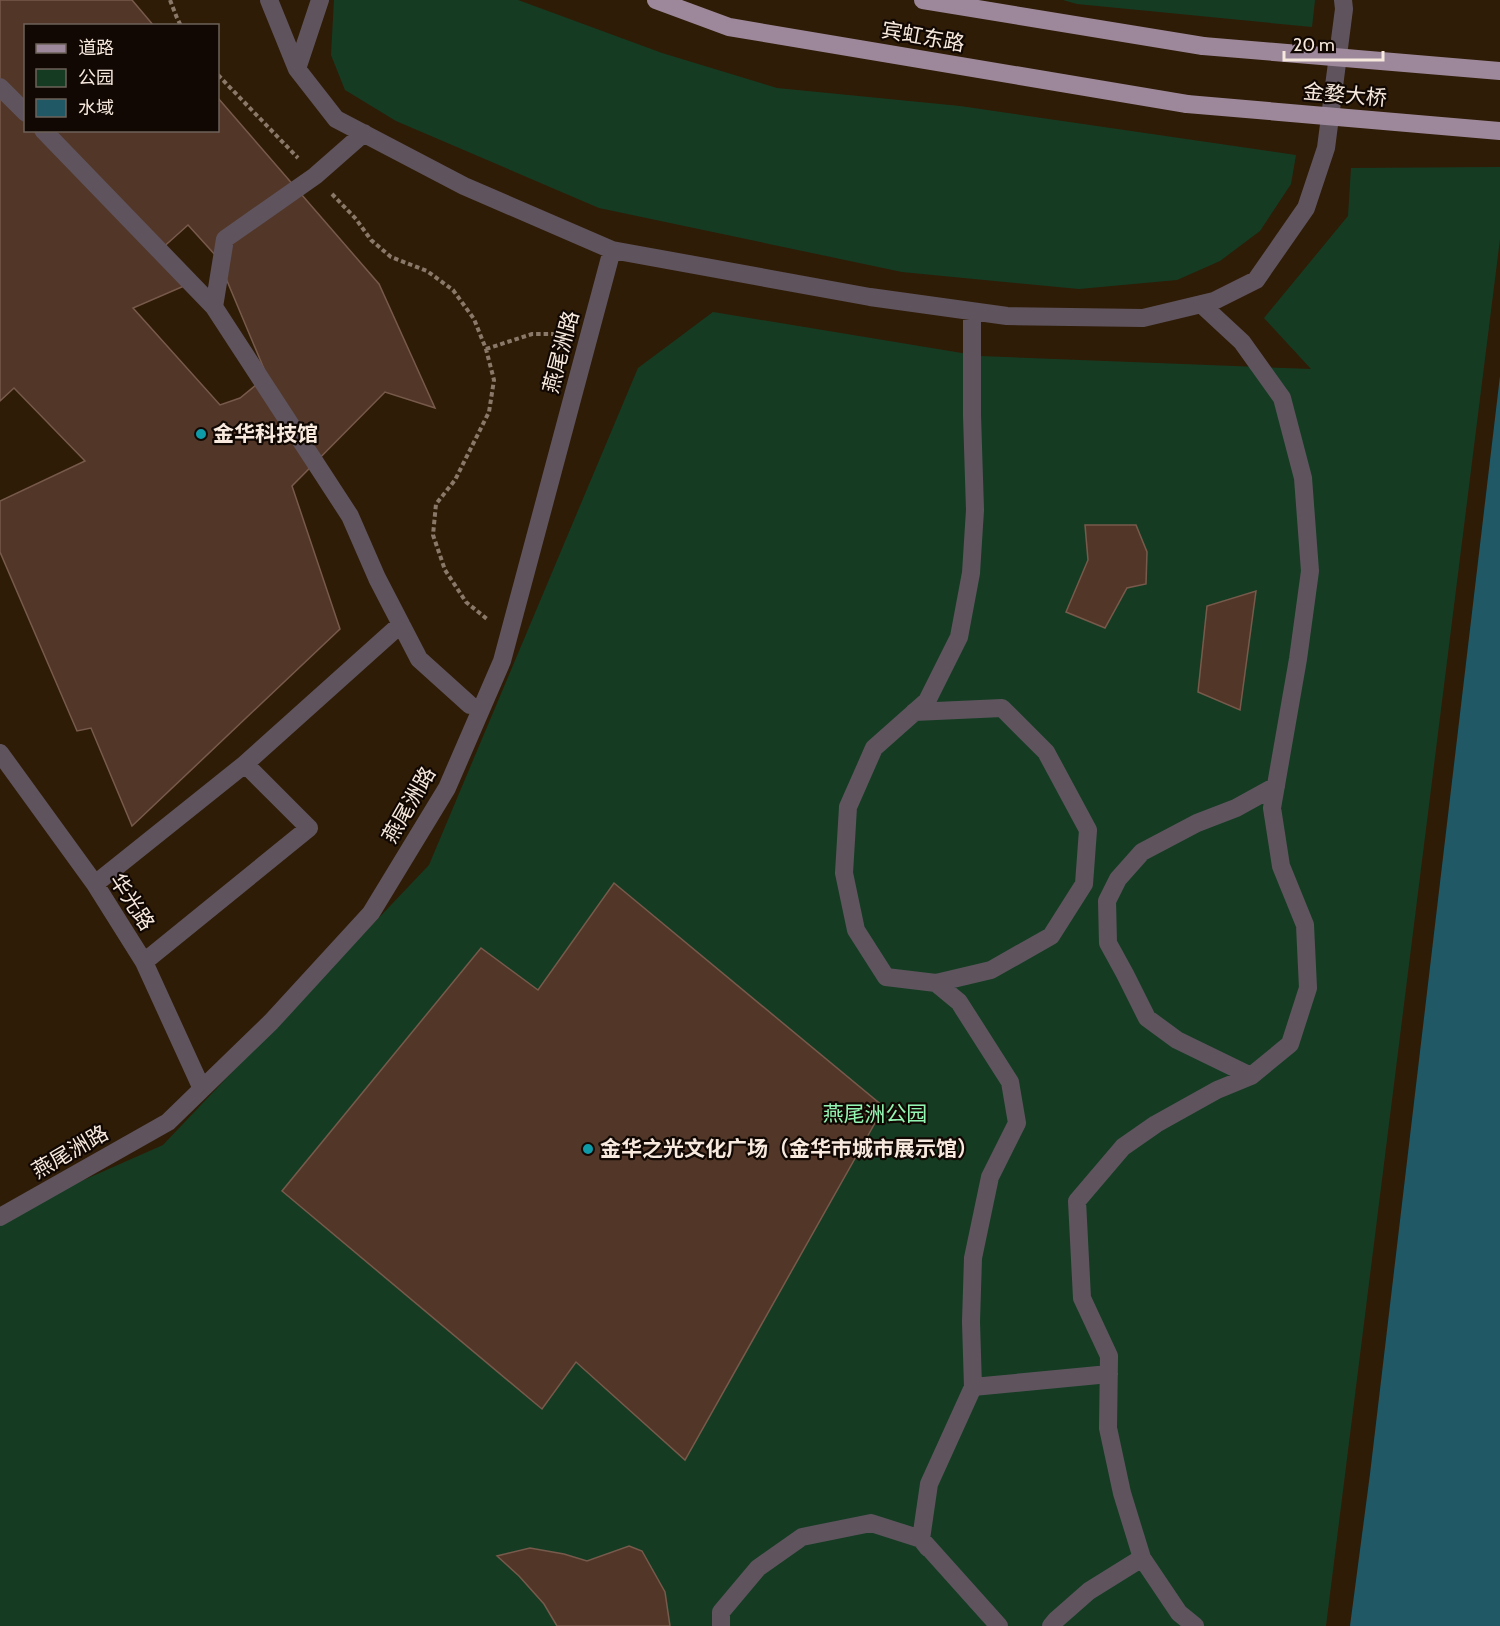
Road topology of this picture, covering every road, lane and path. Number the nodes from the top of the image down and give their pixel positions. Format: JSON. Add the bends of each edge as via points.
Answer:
{"nodes":[{"id":1,"x":170,"y":0,"type":"edge"},
{"id":2,"x":268,"y":0,"type":"edge"},
{"id":3,"x":320,"y":0,"type":"edge"},
{"id":4,"x":656,"y":0,"type":"edge"},
{"id":5,"x":923,"y":0,"type":"edge"},
{"id":6,"x":1343,"y":0,"type":"edge"},
{"id":7,"x":180,"y":24,"type":"edge"},
{"id":8,"x":1203,"y":45,"type":"joint"},
{"id":9,"x":297,"y":69,"type":"junction"},
{"id":10,"x":1500,"y":71,"type":"edge"},
{"id":11,"x":219,"y":76,"type":"edge"},
{"id":12,"x":0,"y":87,"type":"edge"},
{"id":13,"x":1187,"y":104,"type":"joint"},
{"id":14,"x":24,"y":111,"type":"edge"},
{"id":15,"x":1500,"y":131,"type":"edge"},
{"id":16,"x":45,"y":132,"type":"edge"},
{"id":17,"x":364,"y":134,"type":"junction"},
{"id":18,"x":315,"y":176,"type":"junction"},
{"id":19,"x":612,"y":250,"type":"junction"},
{"id":20,"x":1201,"y":304,"type":"junction"},
{"id":21,"x":214,"y":307,"type":"junction"},
{"id":22,"x":972,"y":311,"type":"junction"},
{"id":23,"x":589,"y":334,"type":"junction"},
{"id":24,"x":486,"y":349,"type":"junction"},
{"id":25,"x":401,"y":624,"type":"junction"},
{"id":26,"x":510,"y":628,"type":"junction"},
{"id":27,"x":470,"y":705,"type":"dead end"},
{"id":28,"x":914,"y":712,"type":"junction"},
{"id":29,"x":0,"y":753,"type":"edge"},
{"id":30,"x":245,"y":764,"type":"junction"},
{"id":31,"x":1276,"y":786,"type":"junction"},
{"id":32,"x":95,"y":884,"type":"junction"},
{"id":33,"x":144,"y":962,"type":"junction"},
{"id":34,"x":936,"y":983,"type":"junction"},
{"id":35,"x":1251,"y":1076,"type":"junction"},
{"id":36,"x":202,"y":1089,"type":"junction"},
{"id":37,"x":0,"y":1217,"type":"edge"},
{"id":38,"x":1109,"y":1374,"type":"junction"},
{"id":39,"x":973,"y":1387,"type":"junction"},
{"id":40,"x":921,"y":1539,"type":"junction"},
{"id":41,"x":1142,"y":1558,"type":"junction"},
{"id":42,"x":721,"y":1626,"type":"edge"},
{"id":43,"x":987,"y":1626,"type":"edge"},
{"id":44,"x":999,"y":1626,"type":"edge"},
{"id":45,"x":1052,"y":1626,"type":"edge"},
{"id":46,"x":1196,"y":1626,"type":"edge"}],
"edges":[{"from":1,"to":7,"type":"path"},
{"from":2,"to":9,"type":"street"},
{"from":3,"to":9,"type":"street"},
{"from":4,"to":13,"type":"main road","name":"宾虹东路","via":[[729,27]]},
{"from":5,"to":8,"type":"main road","name":"宾虹东路"},
{"from":6,"to":20,"type":"street","via":[[1326,148],[1306,208],[1256,280]]},
{"from":8,"to":10,"type":"main road","name":"金婺大桥","bridge":true},
{"from":9,"to":17,"type":"street","via":[[336,119]]},
{"from":11,"to":18,"type":"path"},
{"from":12,"to":14,"type":"street"},
{"from":13,"to":15,"type":"main road","name":"金婺大桥","bridge":true},
{"from":16,"to":21,"type":"street"},
{"from":17,"to":18,"type":"street"},
{"from":17,"to":19,"type":"street","via":[[464,186]]},
{"from":18,"to":21,"type":"street","via":[[225,239]]},
{"from":18,"to":24,"type":"path","via":[[391,257],[427,271],[453,290],[474,319]]},
{"from":19,"to":22,"type":"street","via":[[870,297]]},
{"from":19,"to":23,"type":"street","name":"燕尾洲路"},
{"from":20,"to":22,"type":"street","via":[[1143,318],[1007,316]]},
{"from":20,"to":31,"type":"street","via":[[1242,342],[1282,398],[1304,478],[1310,571]]},
{"from":21,"to":25,"type":"street","via":[[350,516]]},
{"from":22,"to":28,"type":"street","via":[[975,510],[971,573],[959,637],[927,701]]},
{"from":23,"to":24,"type":"path","via":[[532,333]]},
{"from":23,"to":26,"type":"street","name":"燕尾洲路"},
{"from":24,"to":26,"type":"path","via":[[494,380],[489,412],[456,480],[436,504],[433,535],[446,570],[466,602],[484,617]]},
{"from":25,"to":27,"type":"street","via":[[419,659]]},
{"from":25,"to":30,"type":"street"},
{"from":26,"to":36,"type":"street","name":"燕尾洲路","via":[[502,661],[447,788],[371,913],[271,1022]]},
{"from":28,"to":34,"type":"street","via":[[874,748],[848,807],[844,873],[856,930],[886,977]]},
{"from":28,"to":34,"type":"street","via":[[1002,708],[1046,752],[1088,830],[1084,884],[1051,936],[991,970]]},
{"from":29,"to":32,"type":"street","name":"华光路"},
{"from":30,"to":32,"type":"street"},
{"from":30,"to":33,"type":"street","via":[[309,828]]},
{"from":31,"to":35,"type":"street","via":[[1272,808],[1281,866],[1305,925],[1308,988],[1290,1044]]},
{"from":31,"to":35,"type":"street","via":[[1142,852],[1118,879],[1107,901],[1108,943],[1147,1018],[1177,1040]]},
{"from":32,"to":33,"type":"street","name":"华光路"},
{"from":33,"to":36,"type":"street","name":"华光路"},
{"from":34,"to":39,"type":"street","via":[[959,1002],[1010,1082],[1017,1122],[990,1177],[973,1258]]},
{"from":35,"to":38,"type":"street","via":[[1217,1090],[1123,1147],[1077,1201],[1082,1298],[1109,1356]]},
{"from":36,"to":37,"type":"street","name":"燕尾洲路","via":[[168,1122]]},
{"from":38,"to":39,"type":"street"},
{"from":38,"to":41,"type":"street","via":[[1108,1428]]},
{"from":39,"to":40,"type":"street","via":[[929,1484]]},
{"from":40,"to":42,"type":"street","via":[[871,1523],[802,1538],[758,1568],[721,1612]]},
{"from":40,"to":43,"type":"street"},
{"from":40,"to":44,"type":"street"},
{"from":41,"to":45,"type":"street","via":[[1089,1591]]},
{"from":41,"to":46,"type":"street","via":[[1179,1613]]}]}
